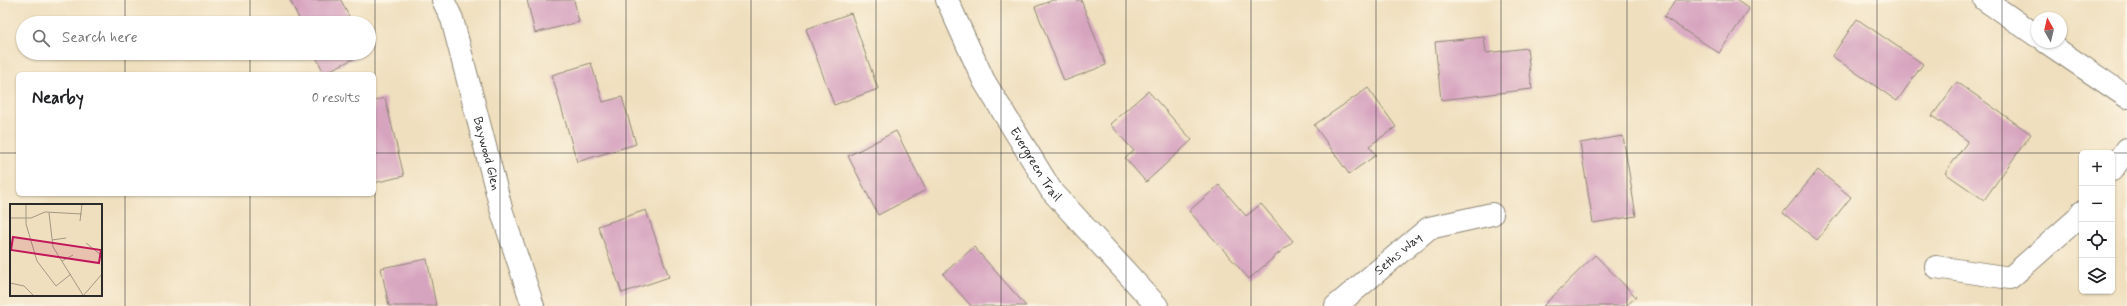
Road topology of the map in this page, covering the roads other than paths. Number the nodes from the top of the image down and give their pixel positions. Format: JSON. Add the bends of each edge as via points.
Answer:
{"nodes":[{"id":1,"x":443,"y":0,"type":"edge"},
{"id":2,"x":947,"y":0,"type":"edge"},
{"id":3,"x":1985,"y":0,"type":"edge"},
{"id":4,"x":2031,"y":32,"type":"edge"},
{"id":5,"x":2055,"y":48,"type":"edge"},
{"id":6,"x":2127,"y":97,"type":"edge"},
{"id":7,"x":2127,"y":149,"type":"edge"},
{"id":8,"x":2115,"y":166,"type":"edge"},
{"id":9,"x":1492,"y":214,"type":"dead end"},
{"id":10,"x":2079,"y":216,"type":"edge"},
{"id":11,"x":1936,"y":267,"type":"dead end"},
{"id":12,"x":533,"y":306,"type":"edge"},
{"id":13,"x":1157,"y":306,"type":"edge"},
{"id":14,"x":1336,"y":306,"type":"edge"}],
"edges":[{"from":1,"to":12,"type":"street","name":"Baywood Glen","via":[[452,18],[502,212]]},
{"from":2,"to":13,"type":"street","name":"Evergreen Trail","via":[[984,81],[1051,190]]},
{"from":3,"to":4,"type":"street"},
{"from":5,"to":6,"type":"street"},
{"from":7,"to":8,"type":"street"},
{"from":9,"to":14,"type":"street","name":"Seths Way","via":[[1429,228]]},
{"from":10,"to":11,"type":"street","via":[[2010,278]]}]}
